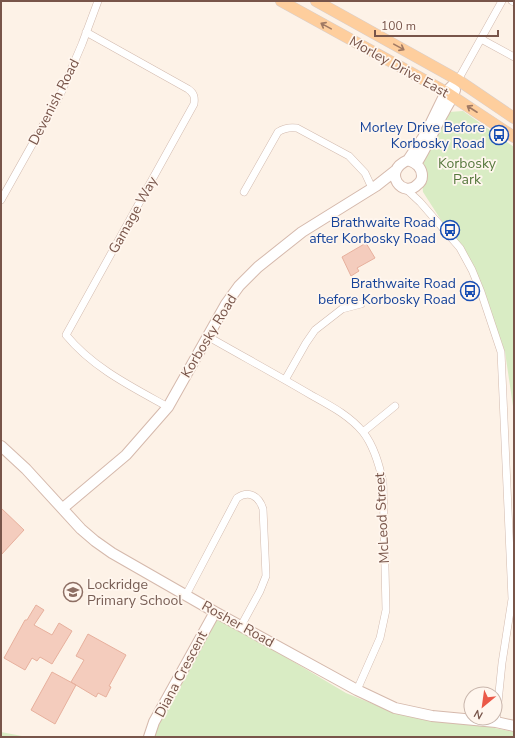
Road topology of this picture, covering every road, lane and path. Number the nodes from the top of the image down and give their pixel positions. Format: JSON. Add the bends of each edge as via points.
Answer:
{"nodes":[{"id":1,"x":98,"y":1,"type":"edge"},
{"id":2,"x":281,"y":1,"type":"edge"},
{"id":3,"x":316,"y":1,"type":"edge"},
{"id":4,"x":502,"y":1,"type":"edge"},
{"id":5,"x":86,"y":32,"type":"junction"},
{"id":6,"x":481,"y":39,"type":"junction"},
{"id":7,"x":514,"y":57,"type":"edge"},
{"id":8,"x":458,"y":80,"type":"junction"},
{"id":9,"x":450,"y":95,"type":"junction"},
{"id":10,"x":514,"y":118,"type":"edge"},
{"id":11,"x":514,"y":137,"type":"edge"},
{"id":12,"x":412,"y":162,"type":"junction"},
{"id":13,"x":395,"y":171,"type":"junction"},
{"id":14,"x":417,"y":186,"type":"junction"},
{"id":15,"x":374,"y":187,"type":"junction"},
{"id":16,"x":403,"y":187,"type":"junction"},
{"id":17,"x":244,"y":192,"type":"dead end"},
{"id":18,"x":1,"y":200,"type":"edge"},
{"id":19,"x":420,"y":202,"type":"junction"},
{"id":20,"x":361,"y":304,"type":"dead end"},
{"id":21,"x":207,"y":336,"type":"junction"},
{"id":22,"x":285,"y":380,"type":"junction"},
{"id":23,"x":168,"y":406,"type":"junction"},
{"id":24,"x":395,"y":406,"type":"dead end"},
{"id":25,"x":363,"y":432,"type":"junction"},
{"id":26,"x":1,"y":446,"type":"edge"},
{"id":27,"x":63,"y":508,"type":"junction"},
{"id":28,"x":186,"y":595,"type":"junction"},
{"id":29,"x":513,"y":599,"type":"edge"},
{"id":30,"x":215,"y":612,"type":"junction"},
{"id":31,"x":241,"y":626,"type":"junction"},
{"id":32,"x":500,"y":686,"type":"edge"},
{"id":33,"x":357,"y":690,"type":"junction"},
{"id":34,"x":463,"y":719,"type":"edge"},
{"id":35,"x":503,"y":724,"type":"edge"},
{"id":36,"x":514,"y":726,"type":"edge"},
{"id":37,"x":149,"y":737,"type":"edge"}],
"edges":[{"from":1,"to":5,"type":"street","name":"Devenish Road"},
{"from":9,"to":2,"type":"main road","name":"Morley Drive East","one_way":true},
{"from":3,"to":8,"type":"main road","name":"Morley Drive East","one_way":true},
{"from":4,"to":6,"type":"street"},
{"from":5,"to":18,"type":"street","name":"Devenish Road","via":[[61,93]]},
{"from":5,"to":23,"type":"street","name":"Gamage Way","via":[[188,89],[195,98],[66,335],[111,375]]},
{"from":6,"to":7,"type":"street"},
{"from":6,"to":8,"type":"street"},
{"from":8,"to":9,"type":"street"},
{"from":8,"to":10,"type":"main road","name":"Morley Drive East"},
{"from":11,"to":9,"type":"main road","name":"Morley Drive East","one_way":true},
{"from":9,"to":12,"type":"street","via":[[427,146]]},
{"from":12,"to":13,"type":"street","via":[[400,164]]},
{"from":12,"to":14,"type":"street","via":[[422,175]]},
{"from":13,"to":15,"type":"street","name":"Korbosky Road"},
{"from":13,"to":16,"type":"street","via":[[396,180]]},
{"from":14,"to":16,"type":"street","via":[[409,189]]},
{"from":14,"to":19,"type":"street"},
{"from":15,"to":16,"type":"street"},
{"from":15,"to":17,"type":"street","via":[[349,156],[291,127],[278,132]]},
{"from":15,"to":21,"type":"street","name":"Korbosky Road","via":[[302,232],[258,267],[239,286]]},
{"from":16,"to":19,"type":"street"},
{"from":19,"to":29,"type":"street","via":[[460,248],[472,270],[501,352]]},
{"from":20,"to":22,"type":"street","via":[[342,309],[316,330]]},
{"from":21,"to":22,"type":"street","name":"McLeod Street"},
{"from":21,"to":23,"type":"street","name":"Korbosky Road"},
{"from":22,"to":25,"type":"street","name":"McLeod Street","via":[[338,411]]},
{"from":23,"to":27,"type":"street","name":"Korbosky Road","via":[[126,455]]},
{"from":24,"to":25,"type":"street"},
{"from":25,"to":33,"type":"street","name":"McLeod Street","via":[[375,452],[383,482],[386,610],[380,638]]},
{"from":26,"to":27,"type":"street","name":"Rosher Road"},
{"from":27,"to":28,"type":"street","name":"Rosher Road","via":[[95,541]]},
{"from":28,"to":30,"type":"street","name":"Rosher Road"},
{"from":28,"to":31,"type":"street","via":[[237,498],[248,494],[254,496],[263,509],[266,576]]},
{"from":29,"to":32,"type":"street"},
{"from":30,"to":31,"type":"street","name":"Rosher Road"},
{"from":30,"to":37,"type":"street","name":"Diana Crescent","via":[[154,722]]},
{"from":31,"to":33,"type":"street","name":"Rosher Road"},
{"from":33,"to":34,"type":"street","name":"Rosher Road","via":[[395,708],[432,716]]},
{"from":35,"to":36,"type":"street","name":"Rosher Road"}]}
